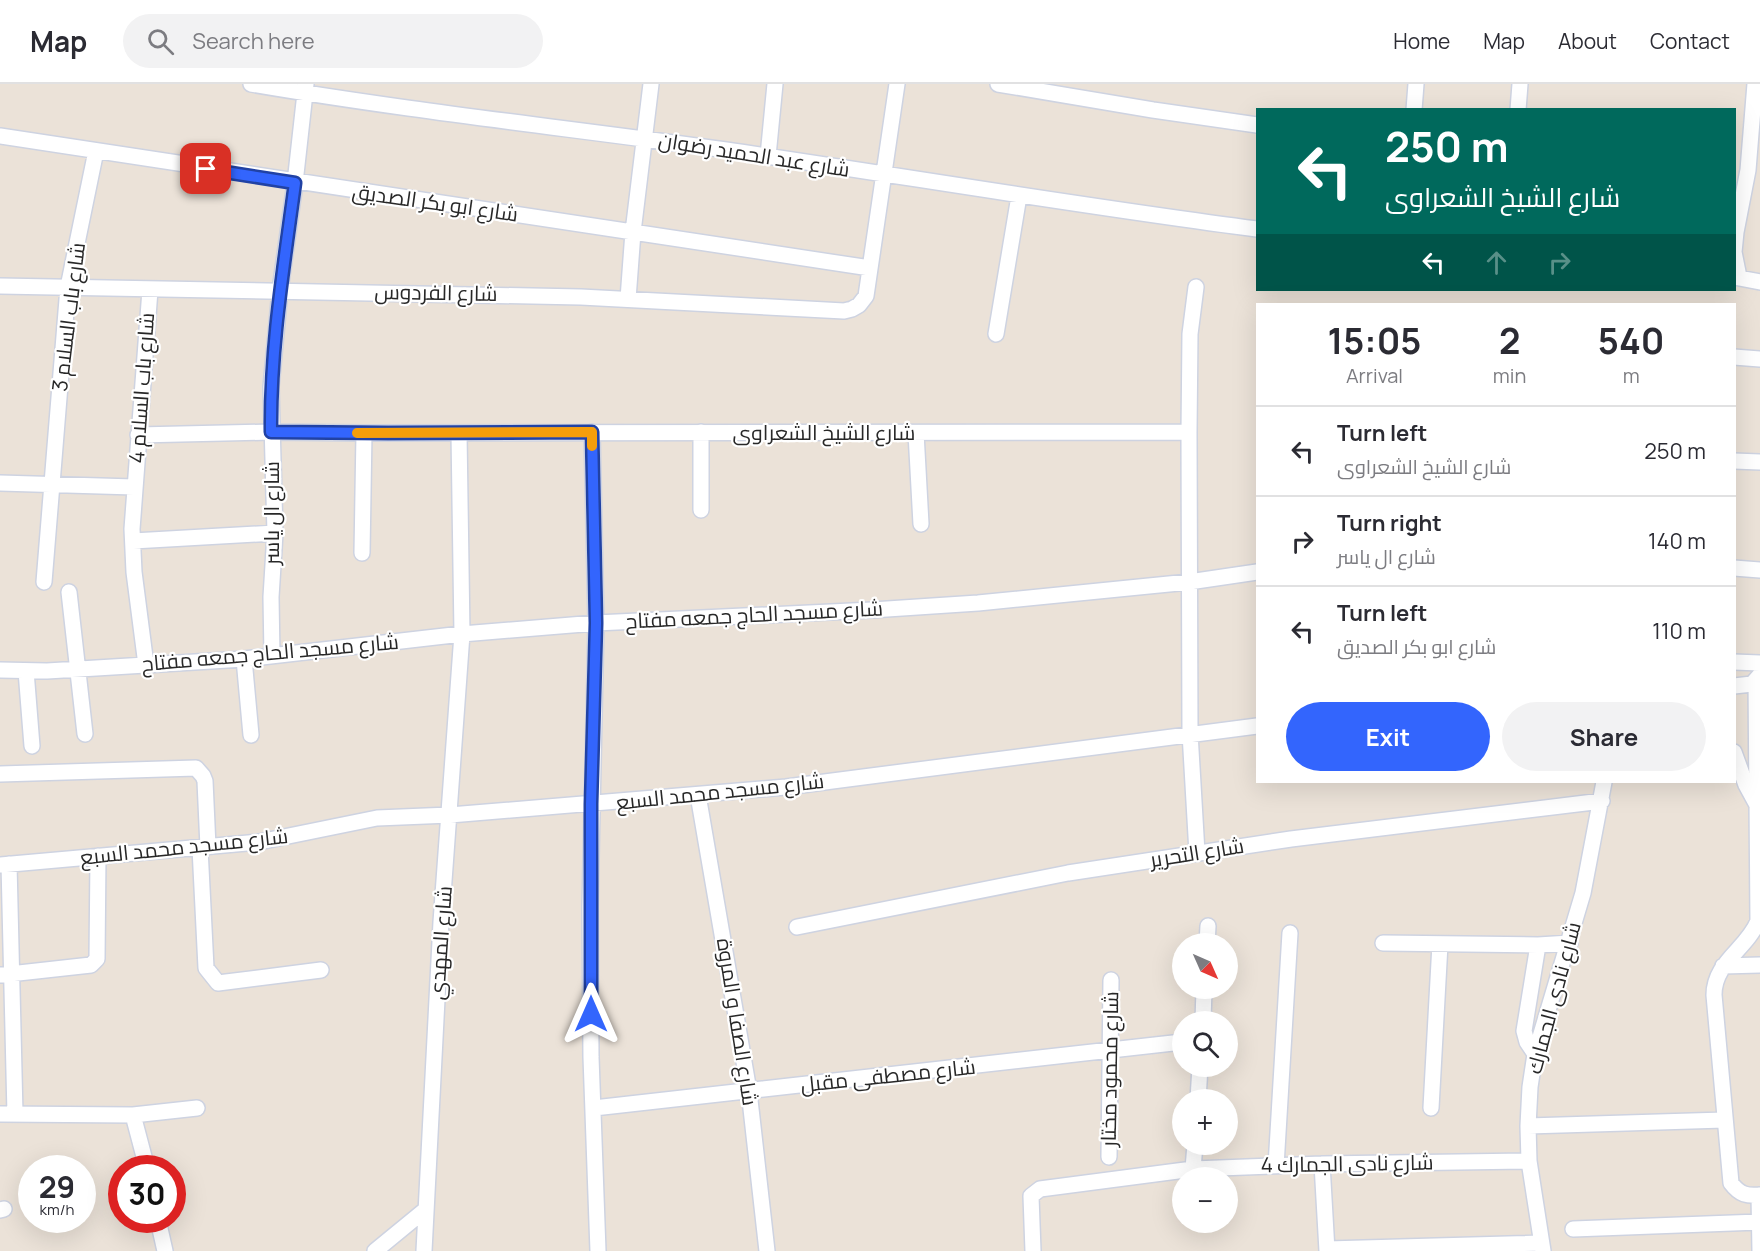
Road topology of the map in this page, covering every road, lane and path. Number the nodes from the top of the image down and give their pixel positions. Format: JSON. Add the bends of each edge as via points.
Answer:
{"nodes":[{"id":1,"x":251,"y":84,"type":"edge"},
{"id":2,"x":651,"y":84,"type":"edge"},
{"id":3,"x":775,"y":84,"type":"edge"},
{"id":4,"x":897,"y":84,"type":"edge"},
{"id":5,"x":998,"y":84,"type":"edge"},
{"id":6,"x":1416,"y":84,"type":"edge"},
{"id":7,"x":1520,"y":84,"type":"edge"},
{"id":8,"x":1755,"y":84,"type":"edge"},
{"id":9,"x":305,"y":89,"type":"edge"},
{"id":10,"x":1414,"y":108,"type":"edge"},
{"id":11,"x":1518,"y":108,"type":"edge"},
{"id":12,"x":1256,"y":124,"type":"edge"},
{"id":13,"x":0,"y":136,"type":"edge"},
{"id":14,"x":644,"y":139,"type":"junction"},
{"id":15,"x":96,"y":152,"type":"junction"},
{"id":16,"x":768,"y":156,"type":"junction"},
{"id":17,"x":1741,"y":169,"type":"edge"},
{"id":18,"x":883,"y":175,"type":"junction"},
{"id":19,"x":295,"y":183,"type":"junction"},
{"id":20,"x":1019,"y":196,"type":"junction"},
{"id":21,"x":1256,"y":230,"type":"edge"},
{"id":22,"x":633,"y":232,"type":"junction"},
{"id":23,"x":1736,"y":232,"type":"edge"},
{"id":24,"x":870,"y":268,"type":"junction"},
{"id":25,"x":1736,"y":277,"type":"edge"},
{"id":26,"x":1760,"y":282,"type":"edge"},
{"id":27,"x":0,"y":286,"type":"edge"},
{"id":28,"x":68,"y":287,"type":"junction"},
{"id":29,"x":1196,"y":287,"type":"dead end"},
{"id":30,"x":150,"y":290,"type":"junction"},
{"id":31,"x":280,"y":290,"type":"junction"},
{"id":32,"x":628,"y":299,"type":"junction"},
{"id":33,"x":996,"y":334,"type":"dead end"},
{"id":34,"x":1736,"y":357,"type":"edge"},
{"id":35,"x":1760,"y":359,"type":"edge"},
{"id":36,"x":271,"y":432,"type":"junction"},
{"id":37,"x":592,"y":432,"type":"junction"},
{"id":38,"x":701,"y":432,"type":"junction"},
{"id":39,"x":1189,"y":432,"type":"junction"},
{"id":40,"x":364,"y":433,"type":"junction"},
{"id":41,"x":459,"y":433,"type":"junction"},
{"id":42,"x":916,"y":433,"type":"junction"},
{"id":43,"x":138,"y":435,"type":"junction"},
{"id":44,"x":1736,"y":461,"type":"edge"},
{"id":45,"x":1760,"y":462,"type":"edge"},
{"id":46,"x":0,"y":483,"type":"edge"},
{"id":47,"x":51,"y":484,"type":"junction"},
{"id":48,"x":134,"y":487,"type":"junction"},
{"id":49,"x":701,"y":510,"type":"dead end"},
{"id":50,"x":921,"y":524,"type":"dead end"},
{"id":51,"x":275,"y":533,"type":"junction"},
{"id":52,"x":133,"y":541,"type":"junction"},
{"id":53,"x":362,"y":553,"type":"dead end"},
{"id":54,"x":1736,"y":568,"type":"edge"},
{"id":55,"x":1760,"y":570,"type":"edge"},
{"id":56,"x":1256,"y":572,"type":"edge"},
{"id":57,"x":44,"y":582,"type":"dead end"},
{"id":58,"x":1190,"y":582,"type":"junction"},
{"id":59,"x":69,"y":592,"type":"dead end"},
{"id":60,"x":596,"y":623,"type":"junction"},
{"id":61,"x":462,"y":634,"type":"junction"},
{"id":62,"x":272,"y":656,"type":"junction"},
{"id":63,"x":244,"y":659,"type":"junction"},
{"id":64,"x":1736,"y":662,"type":"edge"},
{"id":65,"x":1760,"y":663,"type":"edge"},
{"id":66,"x":146,"y":665,"type":"junction"},
{"id":67,"x":77,"y":669,"type":"junction"},
{"id":68,"x":0,"y":670,"type":"edge"},
{"id":69,"x":26,"y":671,"type":"junction"},
{"id":70,"x":1758,"y":676,"type":"edge"},
{"id":71,"x":1736,"y":686,"type":"edge"},
{"id":72,"x":1256,"y":726,"type":"edge"},
{"id":73,"x":1190,"y":733,"type":"junction"},
{"id":74,"x":85,"y":734,"type":"dead end"},
{"id":75,"x":251,"y":735,"type":"dead end"},
{"id":76,"x":32,"y":746,"type":"dead end"},
{"id":77,"x":1736,"y":758,"type":"edge"},
{"id":78,"x":0,"y":774,"type":"edge"},
{"id":79,"x":1604,"y":783,"type":"edge"},
{"id":80,"x":698,"y":795,"type":"junction"},
{"id":81,"x":1602,"y":801,"type":"junction"},
{"id":82,"x":591,"y":804,"type":"junction"},
{"id":83,"x":1759,"y":808,"type":"edge"},
{"id":84,"x":450,"y":815,"type":"junction"},
{"id":85,"x":204,"y":848,"type":"junction"},
{"id":86,"x":1197,"y":853,"type":"junction"},
{"id":87,"x":98,"y":856,"type":"junction"},
{"id":88,"x":5,"y":864,"type":"edge"},
{"id":89,"x":1208,"y":926,"type":"dead end"},
{"id":90,"x":796,"y":927,"type":"dead end"},
{"id":91,"x":1758,"y":930,"type":"edge"},
{"id":92,"x":1208,"y":933,"type":"edge"},
{"id":93,"x":1290,"y":933,"type":"dead end"},
{"id":94,"x":1570,"y":942,"type":"junction"},
{"id":95,"x":1383,"y":943,"type":"dead end"},
{"id":96,"x":1440,"y":944,"type":"junction"},
{"id":97,"x":1538,"y":945,"type":"junction"},
{"id":98,"x":1760,"y":965,"type":"edge"},
{"id":99,"x":1723,"y":966,"type":"junction"},
{"id":100,"x":321,"y":970,"type":"dead end"},
{"id":101,"x":5,"y":974,"type":"edge"},
{"id":102,"x":1111,"y":980,"type":"dead end"},
{"id":103,"x":1172,"y":1043,"type":"edge"},
{"id":104,"x":1110,"y":1051,"type":"junction"},
{"id":105,"x":1534,"y":1054,"type":"junction"},
{"id":106,"x":749,"y":1091,"type":"junction"},
{"id":107,"x":197,"y":1108,"type":"dead end"},
{"id":108,"x":594,"y":1108,"type":"junction"},
{"id":109,"x":1431,"y":1108,"type":"dead end"},
{"id":110,"x":7,"y":1114,"type":"edge"},
{"id":111,"x":133,"y":1114,"type":"junction"},
{"id":112,"x":1724,"y":1120,"type":"junction"},
{"id":113,"x":1528,"y":1126,"type":"junction"},
{"id":114,"x":144,"y":1155,"type":"edge"},
{"id":115,"x":1109,"y":1157,"type":"dead end"},
{"id":116,"x":1529,"y":1161,"type":"junction"},
{"id":117,"x":1322,"y":1164,"type":"junction"},
{"id":118,"x":1276,"y":1166,"type":"junction"},
{"id":119,"x":1238,"y":1167,"type":"edge"},
{"id":120,"x":1172,"y":1172,"type":"edge"},
{"id":121,"x":1759,"y":1195,"type":"edge"},
{"id":122,"x":425,"y":1210,"type":"junction"},
{"id":123,"x":1759,"y":1222,"type":"edge"},
{"id":124,"x":1572,"y":1229,"type":"dead end"},
{"id":125,"x":161,"y":1233,"type":"edge"},
{"id":126,"x":1542,"y":1247,"type":"edge"},
{"id":127,"x":1327,"y":1250,"type":"edge"},
{"id":128,"x":165,"y":1251,"type":"edge"},
{"id":129,"x":375,"y":1251,"type":"edge"},
{"id":130,"x":424,"y":1251,"type":"edge"},
{"id":131,"x":598,"y":1251,"type":"edge"},
{"id":132,"x":767,"y":1251,"type":"edge"},
{"id":133,"x":1033,"y":1251,"type":"edge"},
{"id":134,"x":1760,"y":1251,"type":"edge"}],
"edges":[{"from":1,"to":9,"type":"street","name":"شارع عبد الحميد رضوان"},
{"from":2,"to":14,"type":"street"},
{"from":3,"to":16,"type":"street"},
{"from":4,"to":18,"type":"street"},
{"from":5,"to":12,"type":"street"},
{"from":6,"to":10,"type":"street"},
{"from":7,"to":11,"type":"street"},
{"from":8,"to":17,"type":"street"},
{"from":9,"to":14,"type":"street","name":"شارع عبد الحميد رضوان"},
{"from":9,"to":19,"type":"street","name":"شارع ال ياسر"},
{"from":13,"to":15,"type":"street","name":"شارع ابو بكر الصديق"},
{"from":14,"to":16,"type":"street","name":"شارع عبد الحميد رضوان"},
{"from":14,"to":22,"type":"street"},
{"from":15,"to":19,"type":"street","name":"شارع ابو بكر الصديق"},
{"from":15,"to":28,"type":"street","name":"شارع باب السلام 3"},
{"from":16,"to":18,"type":"street","name":"شارع عبد الحميد رضوان"},
{"from":17,"to":23,"type":"street"},
{"from":18,"to":20,"type":"street","name":"شارع عبد الحميد رضوان"},
{"from":18,"to":24,"type":"street"},
{"from":19,"to":22,"type":"street","name":"شارع ابو بكر الصديق"},
{"from":19,"to":31,"type":"street","name":"شارع ال ياسر"},
{"from":20,"to":21,"type":"street","name":"شارع عبد الحميد رضوان"},
{"from":20,"to":33,"type":"street"},
{"from":22,"to":24,"type":"street","name":"شارع ابو بكر الصديق"},
{"from":22,"to":32,"type":"street"},
{"from":24,"to":32,"type":"street","name":"شارع الفردوس","via":[[866,296],[859,305],[844,311]]},
{"from":25,"to":26,"type":"street"},
{"from":27,"to":28,"type":"street","name":"شارع الفردوس"},
{"from":28,"to":30,"type":"street","name":"شارع الفردوس"},
{"from":28,"to":47,"type":"street","name":"شارع باب السلام 3"},
{"from":29,"to":39,"type":"street","via":[[1190,334]]},
{"from":30,"to":31,"type":"street","name":"شارع الفردوس"},
{"from":30,"to":43,"type":"street","name":"شارع باب السلام 4"},
{"from":31,"to":32,"type":"street","name":"شارع الفردوس"},
{"from":31,"to":36,"type":"street","name":"شارع ال ياسر"},
{"from":34,"to":35,"type":"street"},
{"from":36,"to":40,"type":"street","name":"شارع الشيخ الشعراوى"},
{"from":36,"to":43,"type":"street","name":"شارع الشيخ الشعراوى"},
{"from":36,"to":51,"type":"street","name":"شارع ال ياسر"},
{"from":37,"to":38,"type":"street","name":"شارع الشيخ الشعراوى"},
{"from":37,"to":41,"type":"street","name":"شارع الشيخ الشعراوى"},
{"from":37,"to":60,"type":"street"},
{"from":38,"to":42,"type":"street","name":"شارع الشيخ الشعراوى"},
{"from":38,"to":49,"type":"street"},
{"from":39,"to":42,"type":"street","name":"شارع الشيخ الشعراوى"},
{"from":39,"to":58,"type":"street"},
{"from":40,"to":41,"type":"street","name":"شارع الشيخ الشعراوى"},
{"from":40,"to":53,"type":"street"},
{"from":41,"to":61,"type":"street"},
{"from":42,"to":50,"type":"street"},
{"from":43,"to":48,"type":"street","name":"شارع باب السلام 4"},
{"from":44,"to":45,"type":"street"},
{"from":46,"to":47,"type":"street"},
{"from":47,"to":48,"type":"street"},
{"from":47,"to":57,"type":"street","name":"شارع باب السلام 3"},
{"from":48,"to":52,"type":"street","name":"شارع باب السلام 4"},
{"from":51,"to":52,"type":"street"},
{"from":51,"to":62,"type":"street","name":"شارع ال ياسر"},
{"from":52,"to":66,"type":"street","name":"شارع باب السلام 4"},
{"from":54,"to":55,"type":"street"},
{"from":56,"to":58,"type":"street","name":"شارع مسجد الحاج جمعه مفتاح"},
{"from":58,"to":60,"type":"street","name":"شارع مسجد الحاج جمعه مفتاح","via":[[919,607]]},
{"from":58,"to":73,"type":"street"},
{"from":59,"to":67,"type":"street"},
{"from":60,"to":61,"type":"street","name":"شارع مسجد الحاج جمعه مفتاح"},
{"from":60,"to":82,"type":"street"},
{"from":61,"to":62,"type":"street","name":"شارع مسجد الحاج جمعه مفتاح"},
{"from":61,"to":84,"type":"street","name":"شارع المهدي"},
{"from":62,"to":63,"type":"street","name":"شارع مسجد الحاج جمعه مفتاح"},
{"from":63,"to":66,"type":"street","name":"شارع مسجد الحاج جمعه مفتاح"},
{"from":63,"to":75,"type":"street"},
{"from":64,"to":65,"type":"street"},
{"from":66,"to":67,"type":"street","name":"شارع مسجد الحاج جمعه مفتاح"},
{"from":67,"to":69,"type":"street","name":"شارع مسجد الحاج جمعه مفتاح"},
{"from":67,"to":74,"type":"street"},
{"from":68,"to":69,"type":"street","name":"شارع مسجد الحاج جمعه مفتاح"},
{"from":69,"to":76,"type":"street"},
{"from":70,"to":71,"type":"street","via":[[1746,685]]},
{"from":70,"to":83,"type":"street"},
{"from":72,"to":73,"type":"street","name":"شارع مسجد محمد السبع"},
{"from":73,"to":80,"type":"street","name":"شارع مسجد محمد السبع","via":[[786,787]]},
{"from":73,"to":86,"type":"street"},
{"from":77,"to":83,"type":"street"},
{"from":78,"to":85,"type":"street","via":[[196,768],[205,781]]},
{"from":79,"to":81,"type":"street","name":"شارع نادى الجمارك"},
{"from":80,"to":82,"type":"street","name":"شارع مسجد محمد السبع"},
{"from":80,"to":106,"type":"street","name":"شارع الصفا و المروة"},
{"from":81,"to":86,"type":"street","name":"شارع التحرير"},
{"from":81,"to":94,"type":"street","name":"شارع نادى الجمارك"},
{"from":82,"to":84,"type":"street","name":"شارع مسجد محمد السبع"},
{"from":82,"to":108,"type":"street"},
{"from":83,"to":91,"type":"street"},
{"from":84,"to":85,"type":"street","name":"شارع مسجد محمد السبع","via":[[377,818],[259,842]]},
{"from":84,"to":122,"type":"street","name":"شارع المهدي"},
{"from":85,"to":87,"type":"street","name":"شارع مسجد محمد السبع"},
{"from":85,"to":100,"type":"street","via":[[206,968],[211,976],[218,983]]},
{"from":86,"to":90,"type":"street","name":"شارع التحرير","via":[[1068,873]]},
{"from":87,"to":88,"type":"street","name":"شارع مسجد محمد السبع"},
{"from":87,"to":101,"type":"street","via":[[95,963]]},
{"from":88,"to":101,"type":"street"},
{"from":89,"to":92,"type":"street"},
{"from":91,"to":99,"type":"street"},
{"from":93,"to":118,"type":"street"},
{"from":94,"to":97,"type":"street"},
{"from":94,"to":105,"type":"street","name":"شارع نادى الجمارك"},
{"from":95,"to":96,"type":"street"},
{"from":96,"to":97,"type":"street"},
{"from":96,"to":109,"type":"street"},
{"from":97,"to":105,"type":"street","via":[[1524,1031]]},
{"from":98,"to":99,"type":"street"},
{"from":99,"to":112,"type":"street","via":[[1713,995]]},
{"from":101,"to":110,"type":"street"},
{"from":102,"to":104,"type":"street","name":"شارع محمود مختار"},
{"from":103,"to":104,"type":"street","name":"شارع مصطفى مقبل"},
{"from":104,"to":106,"type":"street","name":"شارع مصطفى مقبل"},
{"from":104,"to":115,"type":"street","name":"شارع محمود مختار"},
{"from":105,"to":113,"type":"street","name":"شارع نادى الجمارك"},
{"from":106,"to":108,"type":"street","name":"شارع مصطفى مقبل"},
{"from":106,"to":132,"type":"street","name":"شارع الصفا و المروة"},
{"from":107,"to":111,"type":"street"},
{"from":108,"to":131,"type":"street"},
{"from":110,"to":111,"type":"street"},
{"from":111,"to":114,"type":"street"},
{"from":112,"to":113,"type":"street"},
{"from":112,"to":121,"type":"street","via":[[1731,1183],[1746,1196]]},
{"from":113,"to":116,"type":"street","name":"شارع نادى الجمارك"},
{"from":116,"to":117,"type":"street","name":"شارع نادى الجمارك 4"},
{"from":116,"to":126,"type":"street","name":"شارع نادى الجمارك"},
{"from":117,"to":118,"type":"street","name":"شارع نادى الجمارك 4"},
{"from":117,"to":127,"type":"street"},
{"from":118,"to":119,"type":"street","name":"شارع نادى الجمارك 4"},
{"from":120,"to":133,"type":"street","name":"شارع نادى الجمارك 4","via":[[1040,1189],[1031,1196]]},
{"from":121,"to":123,"type":"street"},
{"from":122,"to":129,"type":"street"},
{"from":122,"to":130,"type":"street","name":"شارع المهدي"},
{"from":123,"to":124,"type":"street"},
{"from":123,"to":134,"type":"street"},
{"from":125,"to":128,"type":"street"},
{"from":126,"to":127,"type":"street"}]}
